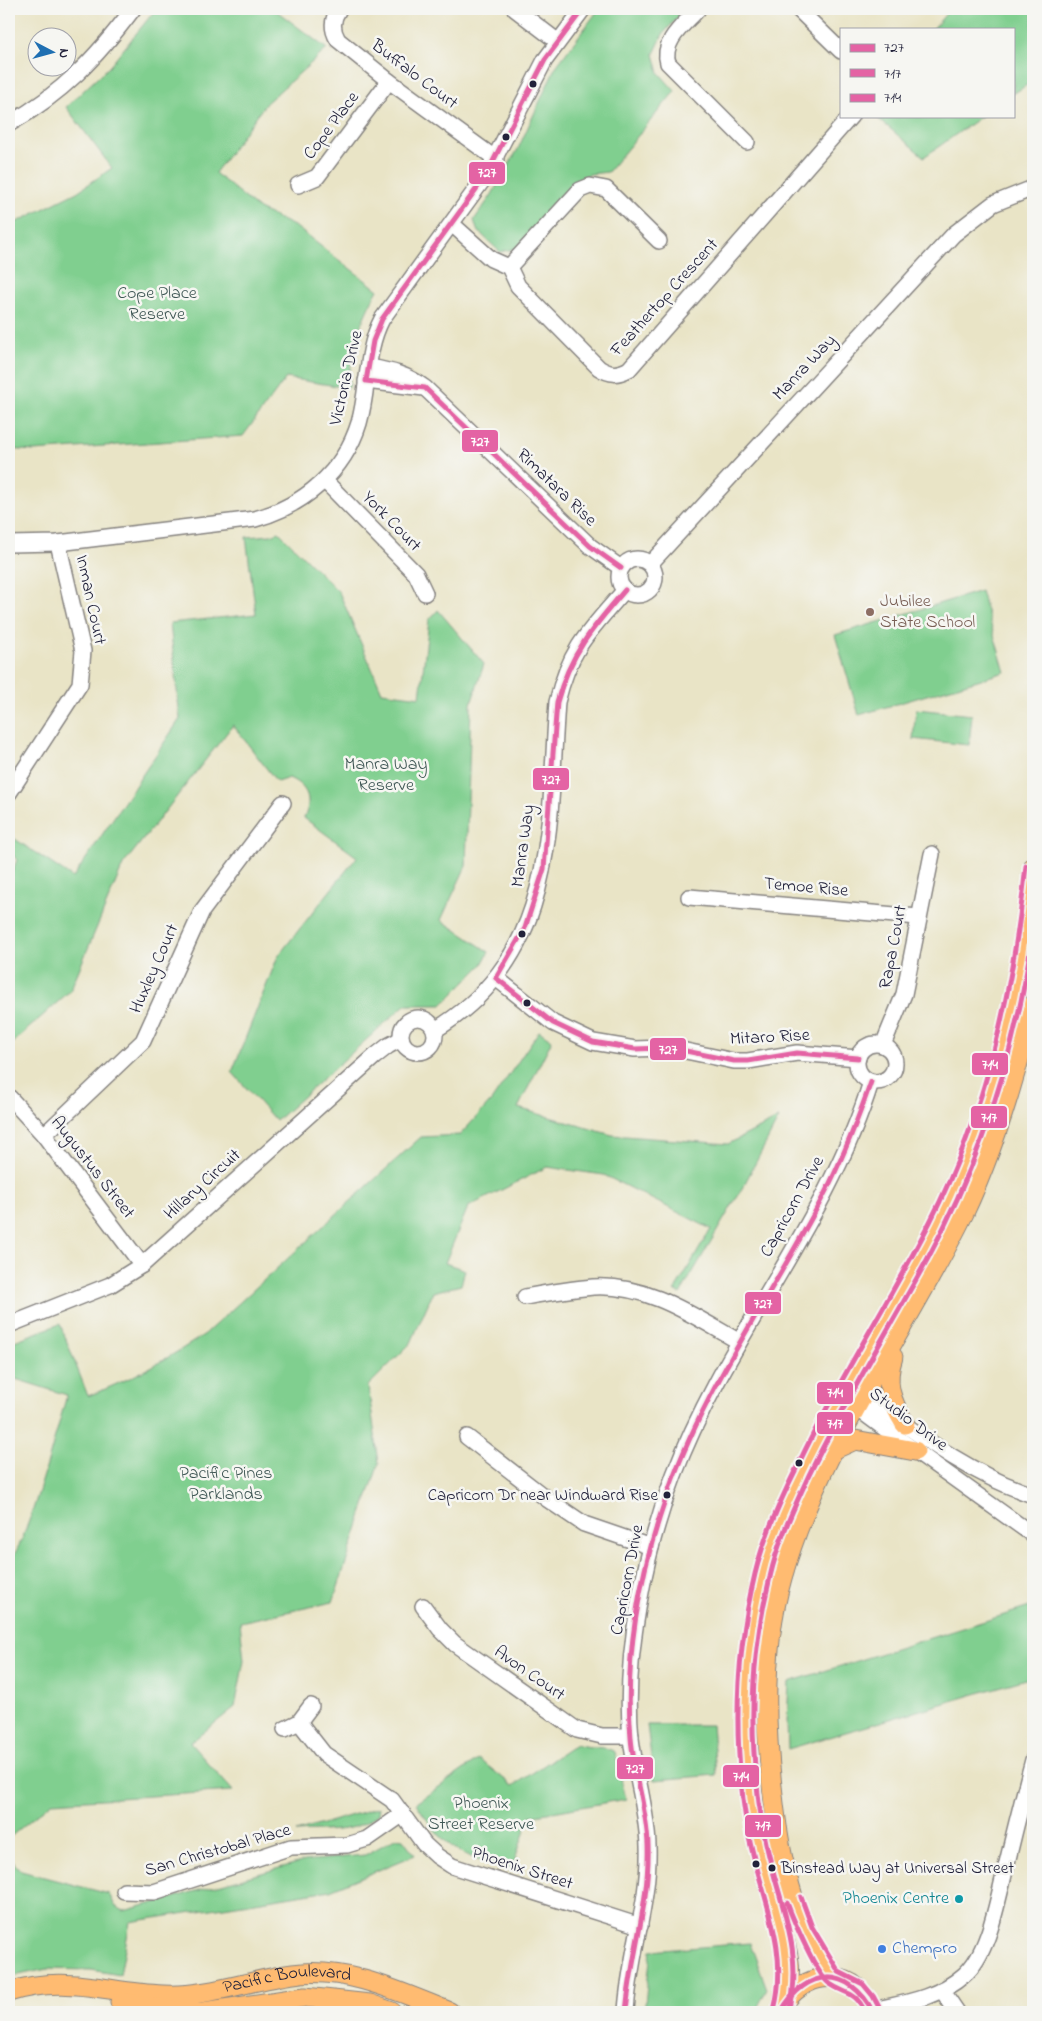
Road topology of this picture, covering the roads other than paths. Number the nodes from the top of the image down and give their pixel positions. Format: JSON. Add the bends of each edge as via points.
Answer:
{"nodes":[{"id":1,"x":133,"y":9,"type":"edge"},
{"id":2,"x":339,"y":9,"type":"edge"},
{"id":3,"x":514,"y":9,"type":"edge"},
{"id":4,"x":582,"y":9,"type":"edge"},
{"id":5,"x":698,"y":9,"type":"edge"},
{"id":6,"x":798,"y":9,"type":"edge"},
{"id":7,"x":557,"y":41,"type":"junction"},
{"id":8,"x":840,"y":51,"type":"edge"},
{"id":9,"x":389,"y":81,"type":"junction"},
{"id":10,"x":849,"y":118,"type":"edge"},
{"id":11,"x":9,"y":124,"type":"edge"},
{"id":12,"x":747,"y":142,"type":"dead end"},
{"id":13,"x":496,"y":159,"type":"junction"},
{"id":14,"x":298,"y":185,"type":"dead end"},
{"id":15,"x":1033,"y":188,"type":"edge"},
{"id":16,"x":1033,"y":198,"type":"edge"},
{"id":17,"x":993,"y":204,"type":"junction"},
{"id":18,"x":452,"y":224,"type":"junction"},
{"id":19,"x":659,"y":241,"type":"dead end"},
{"id":20,"x":510,"y":267,"type":"junction"},
{"id":21,"x":368,"y":374,"type":"junction"},
{"id":22,"x":325,"y":481,"type":"junction"},
{"id":23,"x":58,"y":543,"type":"junction"},
{"id":24,"x":9,"y":544,"type":"edge"},
{"id":25,"x":650,"y":564,"type":"junction"},
{"id":26,"x":622,"y":568,"type":"junction"},
{"id":27,"x":625,"y":590,"type":"junction"},
{"id":28,"x":425,"y":593,"type":"dead end"},
{"id":29,"x":9,"y":793,"type":"edge"},
{"id":30,"x":283,"y":803,"type":"dead end"},
{"id":31,"x":932,"y":854,"type":"dead end"},
{"id":32,"x":1033,"y":867,"type":"edge"},
{"id":33,"x":689,"y":897,"type":"dead end"},
{"id":34,"x":918,"y":917,"type":"junction"},
{"id":35,"x":496,"y":978,"type":"junction"},
{"id":36,"x":1033,"y":1005,"type":"edge"},
{"id":37,"x":435,"y":1030,"type":"junction"},
{"id":38,"x":401,"y":1039,"type":"junction"},
{"id":39,"x":883,"y":1045,"type":"junction"},
{"id":40,"x":858,"y":1058,"type":"junction"},
{"id":41,"x":871,"y":1082,"type":"junction"},
{"id":42,"x":9,"y":1097,"type":"edge"},
{"id":43,"x":44,"y":1135,"type":"junction"},
{"id":44,"x":142,"y":1265,"type":"junction"},
{"id":45,"x":525,"y":1296,"type":"dead end"},
{"id":46,"x":9,"y":1325,"type":"edge"},
{"id":47,"x":903,"y":1327,"type":"junction"},
{"id":48,"x":738,"y":1340,"type":"junction"},
{"id":49,"x":843,"y":1390,"type":"junction"},
{"id":50,"x":861,"y":1402,"type":"junction"},
{"id":51,"x":905,"y":1424,"type":"junction"},
{"id":52,"x":467,"y":1437,"type":"dead end"},
{"id":53,"x":835,"y":1449,"type":"junction"},
{"id":54,"x":915,"y":1451,"type":"junction"},
{"id":55,"x":1033,"y":1495,"type":"edge"},
{"id":56,"x":1033,"y":1535,"type":"edge"},
{"id":57,"x":651,"y":1547,"type":"junction"},
{"id":58,"x":424,"y":1606,"type":"dead end"},
{"id":59,"x":311,"y":1706,"type":"dead end"},
{"id":60,"x":299,"y":1722,"type":"junction"},
{"id":61,"x":285,"y":1729,"type":"dead end"},
{"id":62,"x":631,"y":1736,"type":"junction"},
{"id":63,"x":1033,"y":1760,"type":"edge"},
{"id":64,"x":403,"y":1814,"type":"junction"},
{"id":65,"x":124,"y":1891,"type":"dead end"},
{"id":66,"x":640,"y":1926,"type":"junction"},
{"id":67,"x":834,"y":1978,"type":"junction"},
{"id":68,"x":942,"y":1990,"type":"junction"},
{"id":69,"x":9,"y":1992,"type":"edge"},
{"id":70,"x":9,"y":2003,"type":"edge"},
{"id":71,"x":202,"y":2006,"type":"edge"},
{"id":72,"x":782,"y":2008,"type":"edge"},
{"id":73,"x":873,"y":2011,"type":"edge"},
{"id":74,"x":392,"y":2012,"type":"edge"},
{"id":75,"x":450,"y":2012,"type":"edge"},
{"id":76,"x":626,"y":2012,"type":"edge"},
{"id":77,"x":957,"y":2012,"type":"edge"}],
"edges":[{"from":1,"to":11,"type":"street","via":[[70,82]]},
{"from":2,"to":9,"type":"street","name":"Buffalo Court","via":[[333,22],[338,40]]},
{"from":3,"to":7,"type":"street"},
{"from":4,"to":7,"type":"street","name":"Victoria Drive"},
{"from":5,"to":12,"type":"street","via":[[669,42],[668,63]]},
{"from":6,"to":8,"type":"street"},
{"from":7,"to":13,"type":"street","name":"Victoria Drive"},
{"from":9,"to":13,"type":"street","name":"Buffalo Court"},
{"from":9,"to":14,"type":"street","name":"Cope Place","via":[[317,177]]},
{"from":10,"to":20,"type":"street","name":"Feathertop Crescent","via":[[629,369],[622,373],[607,373],[599,368],[518,286]]},
{"from":13,"to":18,"type":"street","name":"Victoria Drive"},
{"from":15,"to":17,"type":"street","name":"Manra Way"},
{"from":16,"to":17,"type":"street","name":"Manra Way"},
{"from":17,"to":25,"type":"street","name":"Manra Way","via":[[954,234]]},
{"from":18,"to":20,"type":"street","via":[[491,259]]},
{"from":18,"to":21,"type":"street","name":"Victoria Drive","via":[[382,319],[375,336]]},
{"from":19,"to":20,"type":"street","via":[[606,189],[590,186],[580,190]]},
{"from":21,"to":22,"type":"street","name":"Victoria Drive","via":[[359,423],[346,452]]},
{"from":21,"to":26,"type":"street","name":"Rimatara Rise","via":[[426,388],[590,546]]},
{"from":22,"to":23,"type":"street","name":"Victoria Drive","via":[[298,502],[275,514],[254,519]]},
{"from":22,"to":28,"type":"street","name":"York Court","via":[[416,574]]},
{"from":23,"to":24,"type":"street","name":"Victoria Drive"},
{"from":23,"to":29,"type":"street","name":"Inman Court","via":[[83,651],[80,684]]},
{"from":25,"to":26,"type":"street","via":[[635,559],[629,560]]},
{"from":25,"to":27,"type":"street","via":[[656,581],[649,591],[639,596]]},
{"from":26,"to":27,"type":"street","via":[[619,580]]},
{"from":27,"to":35,"type":"street","name":"Manra Way","via":[[583,637],[563,678],[557,702],[544,869],[525,928]]},
{"from":30,"to":43,"type":"street","name":"Huxley Court","via":[[202,911],[143,1041]]},
{"from":31,"to":34,"type":"street","name":"Rapa Court"},
{"from":32,"to":49,"type":"main road","via":[[1020,975],[1010,1026],[985,1110],[966,1162],[938,1222]]},
{"from":33,"to":34,"type":"street","name":"Temoe Rise"},
{"from":34,"to":39,"type":"street","name":"Rapa Court","via":[[904,994]]},
{"from":35,"to":37,"type":"street","name":"Manra Way","via":[[469,1008]]},
{"from":35,"to":40,"type":"street","name":"Mitaro Rise","via":[[553,1023],[593,1042],[635,1049],[686,1051],[734,1061],[798,1053]]},
{"from":36,"to":47,"type":"main road","via":[[1009,1096],[989,1152],[954,1233]]},
{"from":37,"to":38,"type":"street","via":[[427,1020],[414,1018],[403,1026]]},
{"from":37,"to":38,"type":"street","via":[[430,1047],[420,1052],[408,1049]]},
{"from":38,"to":44,"type":"street","name":"Hillary Circuit","via":[[374,1057]]},
{"from":39,"to":40,"type":"street","via":[[868,1046]]},
{"from":39,"to":41,"type":"street","via":[[893,1054],[895,1067],[886,1079]]},
{"from":40,"to":41,"type":"street","via":[[860,1073]]},
{"from":41,"to":48,"type":"street","name":"Capricorn Drive","via":[[855,1128],[823,1196]]},
{"from":42,"to":43,"type":"street","name":"Augustus Street"},
{"from":43,"to":44,"type":"street","name":"Augustus Street"},
{"from":44,"to":46,"type":"street","name":"Hillary Circuit","via":[[110,1285]]},
{"from":45,"to":48,"type":"street","via":[[594,1287],[637,1291],[663,1300]]},
{"from":47,"to":50,"type":"main road"},
{"from":47,"to":51,"type":"main road","via":[[889,1368],[888,1382],[894,1406]]},
{"from":48,"to":57,"type":"street","name":"Capricorn Drive","via":[[686,1444]]},
{"from":49,"to":50,"type":"street","name":"Studio Drive"},
{"from":49,"to":72,"type":"main road","via":[[779,1522],[762,1575],[750,1641],[746,1766],[761,1859],[789,1963],[789,1982]]},
{"from":50,"to":51,"type":"street","name":"Studio Drive"},
{"from":50,"to":53,"type":"main road"},
{"from":50,"to":54,"type":"street","name":"Studio Drive"},
{"from":51,"to":55,"type":"street","name":"Studio Drive","via":[[969,1466]]},
{"from":52,"to":57,"type":"street","via":[[584,1524]]},
{"from":53,"to":54,"type":"main road","via":[[850,1441],[862,1440]]},
{"from":53,"to":67,"type":"main road","via":[[797,1533],[781,1580],[770,1640],[766,1695],[769,1761],[778,1835],[788,1878],[805,1930]]},
{"from":54,"to":56,"type":"street","name":"Studio Drive"},
{"from":57,"to":62,"type":"street","name":"Capricorn Drive","via":[[632,1660]]},
{"from":58,"to":62,"type":"street","name":"Avon Court","via":[[455,1644],[566,1723],[588,1734]]},
{"from":59,"to":60,"type":"street"},
{"from":60,"to":61,"type":"street"},
{"from":60,"to":64,"type":"street","name":"Phoenix Street","via":[[324,1754],[392,1800]]},
{"from":62,"to":66,"type":"street","name":"Capricorn Drive","via":[[648,1844],[647,1884]]},
{"from":63,"to":68,"type":"street","via":[[989,1932],[976,1962]]},
{"from":64,"to":65,"type":"street","name":"San Christobal Place","via":[[367,1839],[347,1845],[291,1846],[154,1892]]},
{"from":64,"to":66,"type":"street","name":"Phoenix Street","via":[[424,1844],[452,1866]]},
{"from":66,"to":76,"type":"street","name":"Capricorn Drive"},
{"from":67,"to":72,"type":"main road","via":[[805,1982],[793,1991]]},
{"from":67,"to":73,"type":"main road","via":[[858,1988]]},
{"from":68,"to":73,"type":"street"},
{"from":68,"to":77,"type":"street"},
{"from":69,"to":71,"type":"main road","name":"Pacific Boulevard","via":[[42,1986],[90,1985]]},
{"from":70,"to":71,"type":"main road","name":"Pacific Boulevard","via":[[39,1997],[88,1996],[139,2006]]},
{"from":71,"to":74,"type":"main road","name":"Pacific Boulevard","via":[[305,1997],[370,2004]]},
{"from":71,"to":75,"type":"main road","name":"Pacific Boulevard","via":[[295,1974],[317,1973],[371,1982]]}]}
